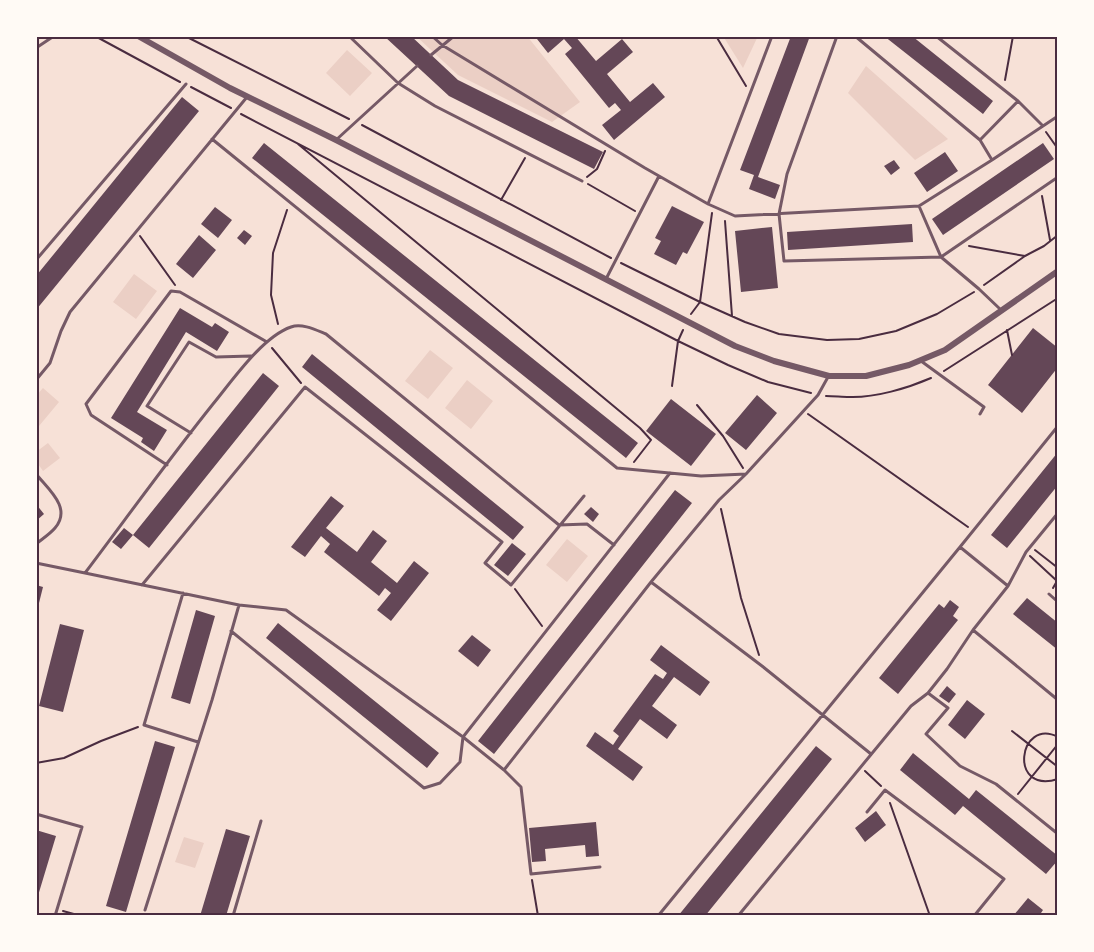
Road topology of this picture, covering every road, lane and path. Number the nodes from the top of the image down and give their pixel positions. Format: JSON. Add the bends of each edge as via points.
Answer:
{"nodes":[{"id":1,"x":54,"y":36,"type":"edge"},
{"id":2,"x":95,"y":36,"type":"edge"},
{"id":3,"x":138,"y":36,"type":"edge"},
{"id":4,"x":185,"y":36,"type":"edge"},
{"id":5,"x":349,"y":36,"type":"edge"},
{"id":6,"x":432,"y":36,"type":"edge"},
{"id":7,"x":454,"y":36,"type":"edge"},
{"id":8,"x":716,"y":36,"type":"edge"},
{"id":9,"x":772,"y":36,"type":"edge"},
{"id":10,"x":837,"y":36,"type":"edge"},
{"id":11,"x":855,"y":36,"type":"edge"},
{"id":12,"x":936,"y":36,"type":"edge"},
{"id":13,"x":1013,"y":36,"type":"edge"},
{"id":14,"x":442,"y":45,"type":"junction"},
{"id":15,"x":36,"y":48,"type":"edge"},
{"id":16,"x":431,"y":55,"type":"dead end"},
{"id":17,"x":417,"y":66,"type":"dead end"},
{"id":18,"x":398,"y":83,"type":"junction"},
{"id":19,"x":186,"y":84,"type":"junction"},
{"id":20,"x":1003,"y":89,"type":"junction"},
{"id":21,"x":750,"y":94,"type":"junction"},
{"id":22,"x":247,"y":97,"type":"junction"},
{"id":23,"x":1018,"y":101,"type":"junction"},
{"id":24,"x":236,"y":111,"type":"junction"},
{"id":25,"x":1058,"y":116,"type":"edge"},
{"id":26,"x":356,"y":122,"type":"junction"},
{"id":27,"x":1043,"y":126,"type":"junction"},
{"id":28,"x":212,"y":139,"type":"junction"},
{"id":29,"x":336,"y":140,"type":"junction"},
{"id":30,"x":980,"y":140,"type":"junction"},
{"id":31,"x":293,"y":141,"type":"junction"},
{"id":32,"x":1058,"y":149,"type":"edge"},
{"id":33,"x":605,"y":152,"type":"dead end"},
{"id":34,"x":524,"y":160,"type":"dead end"},
{"id":35,"x":992,"y":160,"type":"junction"},
{"id":36,"x":659,"y":176,"type":"junction"},
{"id":37,"x":1058,"y":177,"type":"edge"},
{"id":38,"x":582,"y":180,"type":"joint"},
{"id":39,"x":1041,"y":188,"type":"junction"},
{"id":40,"x":595,"y":190,"type":"dead end"},
{"id":41,"x":501,"y":200,"type":"junction"},
{"id":42,"x":289,"y":202,"type":"junction"},
{"id":43,"x":708,"y":204,"type":"junction"},
{"id":44,"x":713,"y":206,"type":"junction"},
{"id":45,"x":919,"y":206,"type":"junction"},
{"id":46,"x":725,"y":212,"type":"junction"},
{"id":47,"x":640,"y":213,"type":"junction"},
{"id":48,"x":780,"y":214,"type":"junction"},
{"id":49,"x":1058,"y":235,"type":"edge"},
{"id":50,"x":141,"y":238,"type":"dead end"},
{"id":51,"x":1050,"y":240,"type":"junction"},
{"id":52,"x":959,"y":244,"type":"junction"},
{"id":53,"x":1026,"y":256,"type":"junction"},
{"id":54,"x":941,"y":257,"type":"junction"},
{"id":55,"x":36,"y":260,"type":"edge"},
{"id":56,"x":615,"y":261,"type":"junction"},
{"id":57,"x":1058,"y":271,"type":"edge"},
{"id":58,"x":606,"y":279,"type":"junction"},
{"id":59,"x":979,"y":289,"type":"junction"},
{"id":60,"x":180,"y":292,"type":"junction"},
{"id":61,"x":1058,"y":298,"type":"edge"},
{"id":62,"x":700,"y":302,"type":"junction"},
{"id":63,"x":1002,"y":310,"type":"junction"},
{"id":64,"x":732,"y":316,"type":"junction"},
{"id":65,"x":687,"y":321,"type":"junction"},
{"id":66,"x":1008,"y":330,"type":"junction"},
{"id":67,"x":280,"y":333,"type":"junction"},
{"id":68,"x":678,"y":341,"type":"junction"},
{"id":69,"x":267,"y":342,"type":"junction"},
{"id":70,"x":1012,"y":355,"type":"dead end"},
{"id":71,"x":252,"y":356,"type":"junction"},
{"id":72,"x":920,"y":360,"type":"junction"},
{"id":73,"x":939,"y":375,"type":"junction"},
{"id":74,"x":829,"y":376,"type":"junction"},
{"id":75,"x":36,"y":380,"type":"edge"},
{"id":76,"x":672,"y":386,"type":"dead end"},
{"id":77,"x":305,"y":387,"type":"junction"},
{"id":78,"x":818,"y":395,"type":"junction"},
{"id":79,"x":697,"y":405,"type":"dead end"},
{"id":80,"x":803,"y":411,"type":"junction"},
{"id":81,"x":980,"y":414,"type":"dead end"},
{"id":82,"x":643,"y":423,"type":"dead end"},
{"id":83,"x":1058,"y":426,"type":"edge"},
{"id":84,"x":640,"y":428,"type":"junction"},
{"id":85,"x":191,"y":433,"type":"junction"},
{"id":86,"x":167,"y":465,"type":"junction"},
{"id":87,"x":628,"y":469,"type":"junction"},
{"id":88,"x":670,"y":473,"type":"junction"},
{"id":89,"x":36,"y":474,"type":"edge"},
{"id":90,"x":746,"y":474,"type":"junction"},
{"id":91,"x":584,"y":496,"type":"dead end"},
{"id":92,"x":718,"y":500,"type":"junction"},
{"id":93,"x":1058,"y":513,"type":"edge"},
{"id":94,"x":559,"y":525,"type":"junction"},
{"id":95,"x":973,"y":531,"type":"junction"},
{"id":96,"x":36,"y":544,"type":"edge"},
{"id":97,"x":614,"y":545,"type":"junction"},
{"id":98,"x":1031,"y":546,"type":"junction"},
{"id":99,"x":960,"y":547,"type":"junction"},
{"id":100,"x":1026,"y":552,"type":"junction"},
{"id":101,"x":36,"y":564,"type":"edge"},
{"id":102,"x":1058,"y":568,"type":"edge"},
{"id":103,"x":85,"y":573,"type":"junction"},
{"id":104,"x":651,"y":582,"type":"junction"},
{"id":105,"x":142,"y":585,"type":"junction"},
{"id":106,"x":512,"y":585,"type":"junction"},
{"id":107,"x":1008,"y":586,"type":"junction"},
{"id":108,"x":183,"y":593,"type":"junction"},
{"id":109,"x":1049,"y":594,"type":"joint"},
{"id":110,"x":1058,"y":602,"type":"edge"},
{"id":111,"x":238,"y":605,"type":"junction"},
{"id":112,"x":973,"y":630,"type":"junction"},
{"id":113,"x":231,"y":631,"type":"junction"},
{"id":114,"x":546,"y":631,"type":"junction"},
{"id":115,"x":762,"y":666,"type":"junction"},
{"id":116,"x":928,"y":693,"type":"junction"},
{"id":117,"x":1058,"y":700,"type":"edge"},
{"id":118,"x":823,"y":714,"type":"junction"},
{"id":119,"x":144,"y":725,"type":"junction"},
{"id":120,"x":1012,"y":731,"type":"dead end"},
{"id":121,"x":463,"y":737,"type":"junction"},
{"id":122,"x":1058,"y":737,"type":"edge"},
{"id":123,"x":198,"y":742,"type":"junction"},
{"id":124,"x":1028,"y":743,"type":"junction"},
{"id":125,"x":1058,"y":744,"type":"edge"},
{"id":126,"x":871,"y":754,"type":"junction"},
{"id":127,"x":1047,"y":758,"type":"junction"},
{"id":128,"x":36,"y":763,"type":"edge"},
{"id":129,"x":861,"y":767,"type":"junction"},
{"id":130,"x":1058,"y":767,"type":"edge"},
{"id":131,"x":504,"y":770,"type":"junction"},
{"id":132,"x":1032,"y":777,"type":"junction"},
{"id":133,"x":1058,"y":779,"type":"edge"},
{"id":134,"x":885,"y":790,"type":"junction"},
{"id":135,"x":1014,"y":799,"type":"junction"},
{"id":136,"x":867,"y":812,"type":"dead end"},
{"id":137,"x":36,"y":814,"type":"edge"},
{"id":138,"x":261,"y":821,"type":"dead end"},
{"id":139,"x":1058,"y":834,"type":"edge"},
{"id":140,"x":600,"y":867,"type":"dead end"},
{"id":141,"x":531,"y":874,"type":"junction"},
{"id":142,"x":57,"y":909,"type":"junction"},
{"id":143,"x":145,"y":910,"type":"dead end"},
{"id":144,"x":55,"y":916,"type":"edge"},
{"id":145,"x":81,"y":916,"type":"edge"},
{"id":146,"x":233,"y":916,"type":"edge"},
{"id":147,"x":538,"y":916,"type":"edge"},
{"id":148,"x":658,"y":916,"type":"edge"},
{"id":149,"x":738,"y":916,"type":"edge"},
{"id":150,"x":930,"y":916,"type":"edge"},
{"id":151,"x":974,"y":916,"type":"edge"}],
"edges":[{"from":1,"to":15,"type":"lane"},
{"from":2,"to":19,"type":"path"},
{"from":3,"to":22,"type":"street"},
{"from":4,"to":26,"type":"path"},
{"from":5,"to":18,"type":"lane"},
{"from":6,"to":14,"type":"lane"},
{"from":7,"to":14,"type":"lane"},
{"from":8,"to":21,"type":"path"},
{"from":9,"to":21,"type":"lane"},
{"from":10,"to":48,"type":"lane","via":[[787,174]]},
{"from":11,"to":30,"type":"lane"},
{"from":12,"to":20,"type":"lane"},
{"from":13,"to":20,"type":"path"},
{"from":14,"to":16,"type":"lane"},
{"from":14,"to":36,"type":"lane"},
{"from":17,"to":18,"type":"lane"},
{"from":18,"to":26,"type":"lane"},
{"from":18,"to":38,"type":"lane","via":[[435,106]]},
{"from":19,"to":24,"type":"path"},
{"from":19,"to":55,"type":"lane"},
{"from":20,"to":23,"type":"lane"},
{"from":21,"to":43,"type":"lane"},
{"from":22,"to":24,"type":"lane"},
{"from":22,"to":29,"type":"street"},
{"from":23,"to":27,"type":"lane"},
{"from":23,"to":30,"type":"lane"},
{"from":24,"to":28,"type":"lane"},
{"from":24,"to":31,"type":"path"},
{"from":25,"to":27,"type":"lane"},
{"from":26,"to":29,"type":"lane"},
{"from":26,"to":41,"type":"path"},
{"from":27,"to":32,"type":"path"},
{"from":27,"to":35,"type":"lane"},
{"from":28,"to":42,"type":"lane"},
{"from":28,"to":75,"type":"lane","via":[[70,312],[50,363]]},
{"from":29,"to":58,"type":"street"},
{"from":30,"to":35,"type":"lane"},
{"from":31,"to":68,"type":"path"},
{"from":31,"to":84,"type":"path"},
{"from":33,"to":38,"type":"path","via":[[597,169]]},
{"from":34,"to":41,"type":"path"},
{"from":35,"to":45,"type":"lane"},
{"from":36,"to":43,"type":"lane"},
{"from":36,"to":47,"type":"lane"},
{"from":37,"to":39,"type":"lane"},
{"from":39,"to":51,"type":"path"},
{"from":39,"to":52,"type":"lane"},
{"from":40,"to":47,"type":"path"},
{"from":41,"to":56,"type":"path"},
{"from":42,"to":67,"type":"path","via":[[273,254],[272,295]]},
{"from":42,"to":87,"type":"lane","via":[[617,468]]},
{"from":43,"to":44,"type":"lane"},
{"from":44,"to":46,"type":"lane"},
{"from":44,"to":62,"type":"path"},
{"from":45,"to":48,"type":"lane"},
{"from":45,"to":54,"type":"lane"},
{"from":46,"to":48,"type":"lane","via":[[735,216]]},
{"from":46,"to":64,"type":"path"},
{"from":47,"to":56,"type":"lane"},
{"from":48,"to":54,"type":"lane","via":[[784,261]]},
{"from":49,"to":51,"type":"path"},
{"from":50,"to":60,"type":"path"},
{"from":51,"to":53,"type":"path"},
{"from":52,"to":53,"type":"path"},
{"from":52,"to":54,"type":"lane"},
{"from":53,"to":59,"type":"path"},
{"from":54,"to":59,"type":"lane"},
{"from":56,"to":58,"type":"lane"},
{"from":56,"to":62,"type":"path"},
{"from":57,"to":63,"type":"street"},
{"from":58,"to":65,"type":"street"},
{"from":59,"to":63,"type":"lane"},
{"from":59,"to":64,"type":"path","via":[[937,315],[896,331],[859,339],[778,334]]},
{"from":60,"to":69,"type":"lane"},
{"from":60,"to":86,"type":"lane","via":[[171,291],[86,404],[91,415]]},
{"from":61,"to":66,"type":"path"},
{"from":62,"to":64,"type":"path"},
{"from":62,"to":65,"type":"path"},
{"from":63,"to":72,"type":"street","via":[[945,350]]},
{"from":65,"to":68,"type":"path"},
{"from":65,"to":74,"type":"street","via":[[735,346]]},
{"from":66,"to":70,"type":"path"},
{"from":66,"to":73,"type":"path"},
{"from":67,"to":69,"type":"lane"},
{"from":67,"to":94,"type":"lane","via":[[292,326],[326,334]]},
{"from":68,"to":76,"type":"path"},
{"from":68,"to":78,"type":"path","via":[[768,382]]},
{"from":69,"to":71,"type":"lane"},
{"from":69,"to":77,"type":"path"},
{"from":71,"to":85,"type":"lane"},
{"from":71,"to":85,"type":"lane","via":[[216,357],[189,342],[147,406]]},
{"from":72,"to":73,"type":"lane"},
{"from":72,"to":74,"type":"street","via":[[866,376]]},
{"from":73,"to":78,"type":"path","via":[[886,393],[851,398]]},
{"from":73,"to":81,"type":"lane","via":[[984,407]]},
{"from":74,"to":78,"type":"lane"},
{"from":77,"to":105,"type":"lane"},
{"from":77,"to":106,"type":"lane","via":[[502,542],[485,563]]},
{"from":78,"to":80,"type":"lane"},
{"from":79,"to":90,"type":"path","via":[[723,436]]},
{"from":80,"to":90,"type":"lane"},
{"from":80,"to":95,"type":"path"},
{"from":82,"to":84,"type":"path"},
{"from":83,"to":95,"type":"lane"},
{"from":84,"to":87,"type":"path","via":[[651,440]]},
{"from":85,"to":86,"type":"lane"},
{"from":86,"to":103,"type":"lane"},
{"from":87,"to":88,"type":"lane"},
{"from":88,"to":90,"type":"lane"},
{"from":88,"to":97,"type":"lane"},
{"from":89,"to":96,"type":"lane","via":[[62,507],[62,517]]},
{"from":90,"to":92,"type":"lane"},
{"from":91,"to":94,"type":"lane"},
{"from":92,"to":104,"type":"lane"},
{"from":92,"to":115,"type":"path"},
{"from":93,"to":98,"type":"lane"},
{"from":94,"to":97,"type":"lane","via":[[587,524]]},
{"from":94,"to":106,"type":"lane"},
{"from":95,"to":99,"type":"lane"},
{"from":97,"to":114,"type":"lane"},
{"from":98,"to":100,"type":"lane"},
{"from":98,"to":102,"type":"path"},
{"from":99,"to":107,"type":"lane"},
{"from":99,"to":118,"type":"lane"},
{"from":100,"to":107,"type":"lane"},
{"from":100,"to":109,"type":"path","via":[[1057,581]]},
{"from":101,"to":103,"type":"lane"},
{"from":103,"to":105,"type":"lane"},
{"from":104,"to":115,"type":"lane"},
{"from":104,"to":131,"type":"lane"},
{"from":105,"to":108,"type":"lane"},
{"from":106,"to":114,"type":"path"},
{"from":107,"to":112,"type":"lane"},
{"from":108,"to":111,"type":"lane"},
{"from":108,"to":119,"type":"lane"},
{"from":109,"to":110,"type":"lane"},
{"from":111,"to":113,"type":"lane"},
{"from":111,"to":121,"type":"lane","via":[[286,610]]},
{"from":112,"to":116,"type":"lane"},
{"from":112,"to":117,"type":"lane"},
{"from":113,"to":121,"type":"lane","via":[[424,788],[440,783],[460,762]]},
{"from":113,"to":123,"type":"lane"},
{"from":114,"to":121,"type":"lane"},
{"from":115,"to":118,"type":"lane"},
{"from":116,"to":126,"type":"lane","via":[[911,705]]},
{"from":116,"to":135,"type":"lane","via":[[948,708],[926,734],[960,766],[996,784]]},
{"from":118,"to":126,"type":"lane"},
{"from":118,"to":148,"type":"lane"},
{"from":119,"to":123,"type":"lane"},
{"from":119,"to":128,"type":"path","via":[[64,758]]},
{"from":120,"to":124,"type":"path"},
{"from":121,"to":131,"type":"lane"},
{"from":122,"to":124,"type":"path","via":[[1044,734]]},
{"from":123,"to":143,"type":"lane"},
{"from":124,"to":127,"type":"path"},
{"from":124,"to":132,"type":"path","via":[[1023,761]]},
{"from":125,"to":127,"type":"path"},
{"from":126,"to":129,"type":"lane"},
{"from":127,"to":130,"type":"path"},
{"from":127,"to":132,"type":"path"},
{"from":129,"to":134,"type":"path"},
{"from":129,"to":149,"type":"lane"},
{"from":131,"to":141,"type":"lane","via":[[521,787]]},
{"from":132,"to":133,"type":"path","via":[[1049,782]]},
{"from":132,"to":135,"type":"path"},
{"from":134,"to":136,"type":"lane"},
{"from":134,"to":150,"type":"path"},
{"from":134,"to":151,"type":"lane","via":[[1004,879]]},
{"from":135,"to":139,"type":"lane"},
{"from":137,"to":142,"type":"lane","via":[[82,828]]},
{"from":138,"to":146,"type":"lane"},
{"from":140,"to":141,"type":"lane"},
{"from":141,"to":147,"type":"path"},
{"from":142,"to":144,"type":"lane"},
{"from":142,"to":145,"type":"path"}]}
